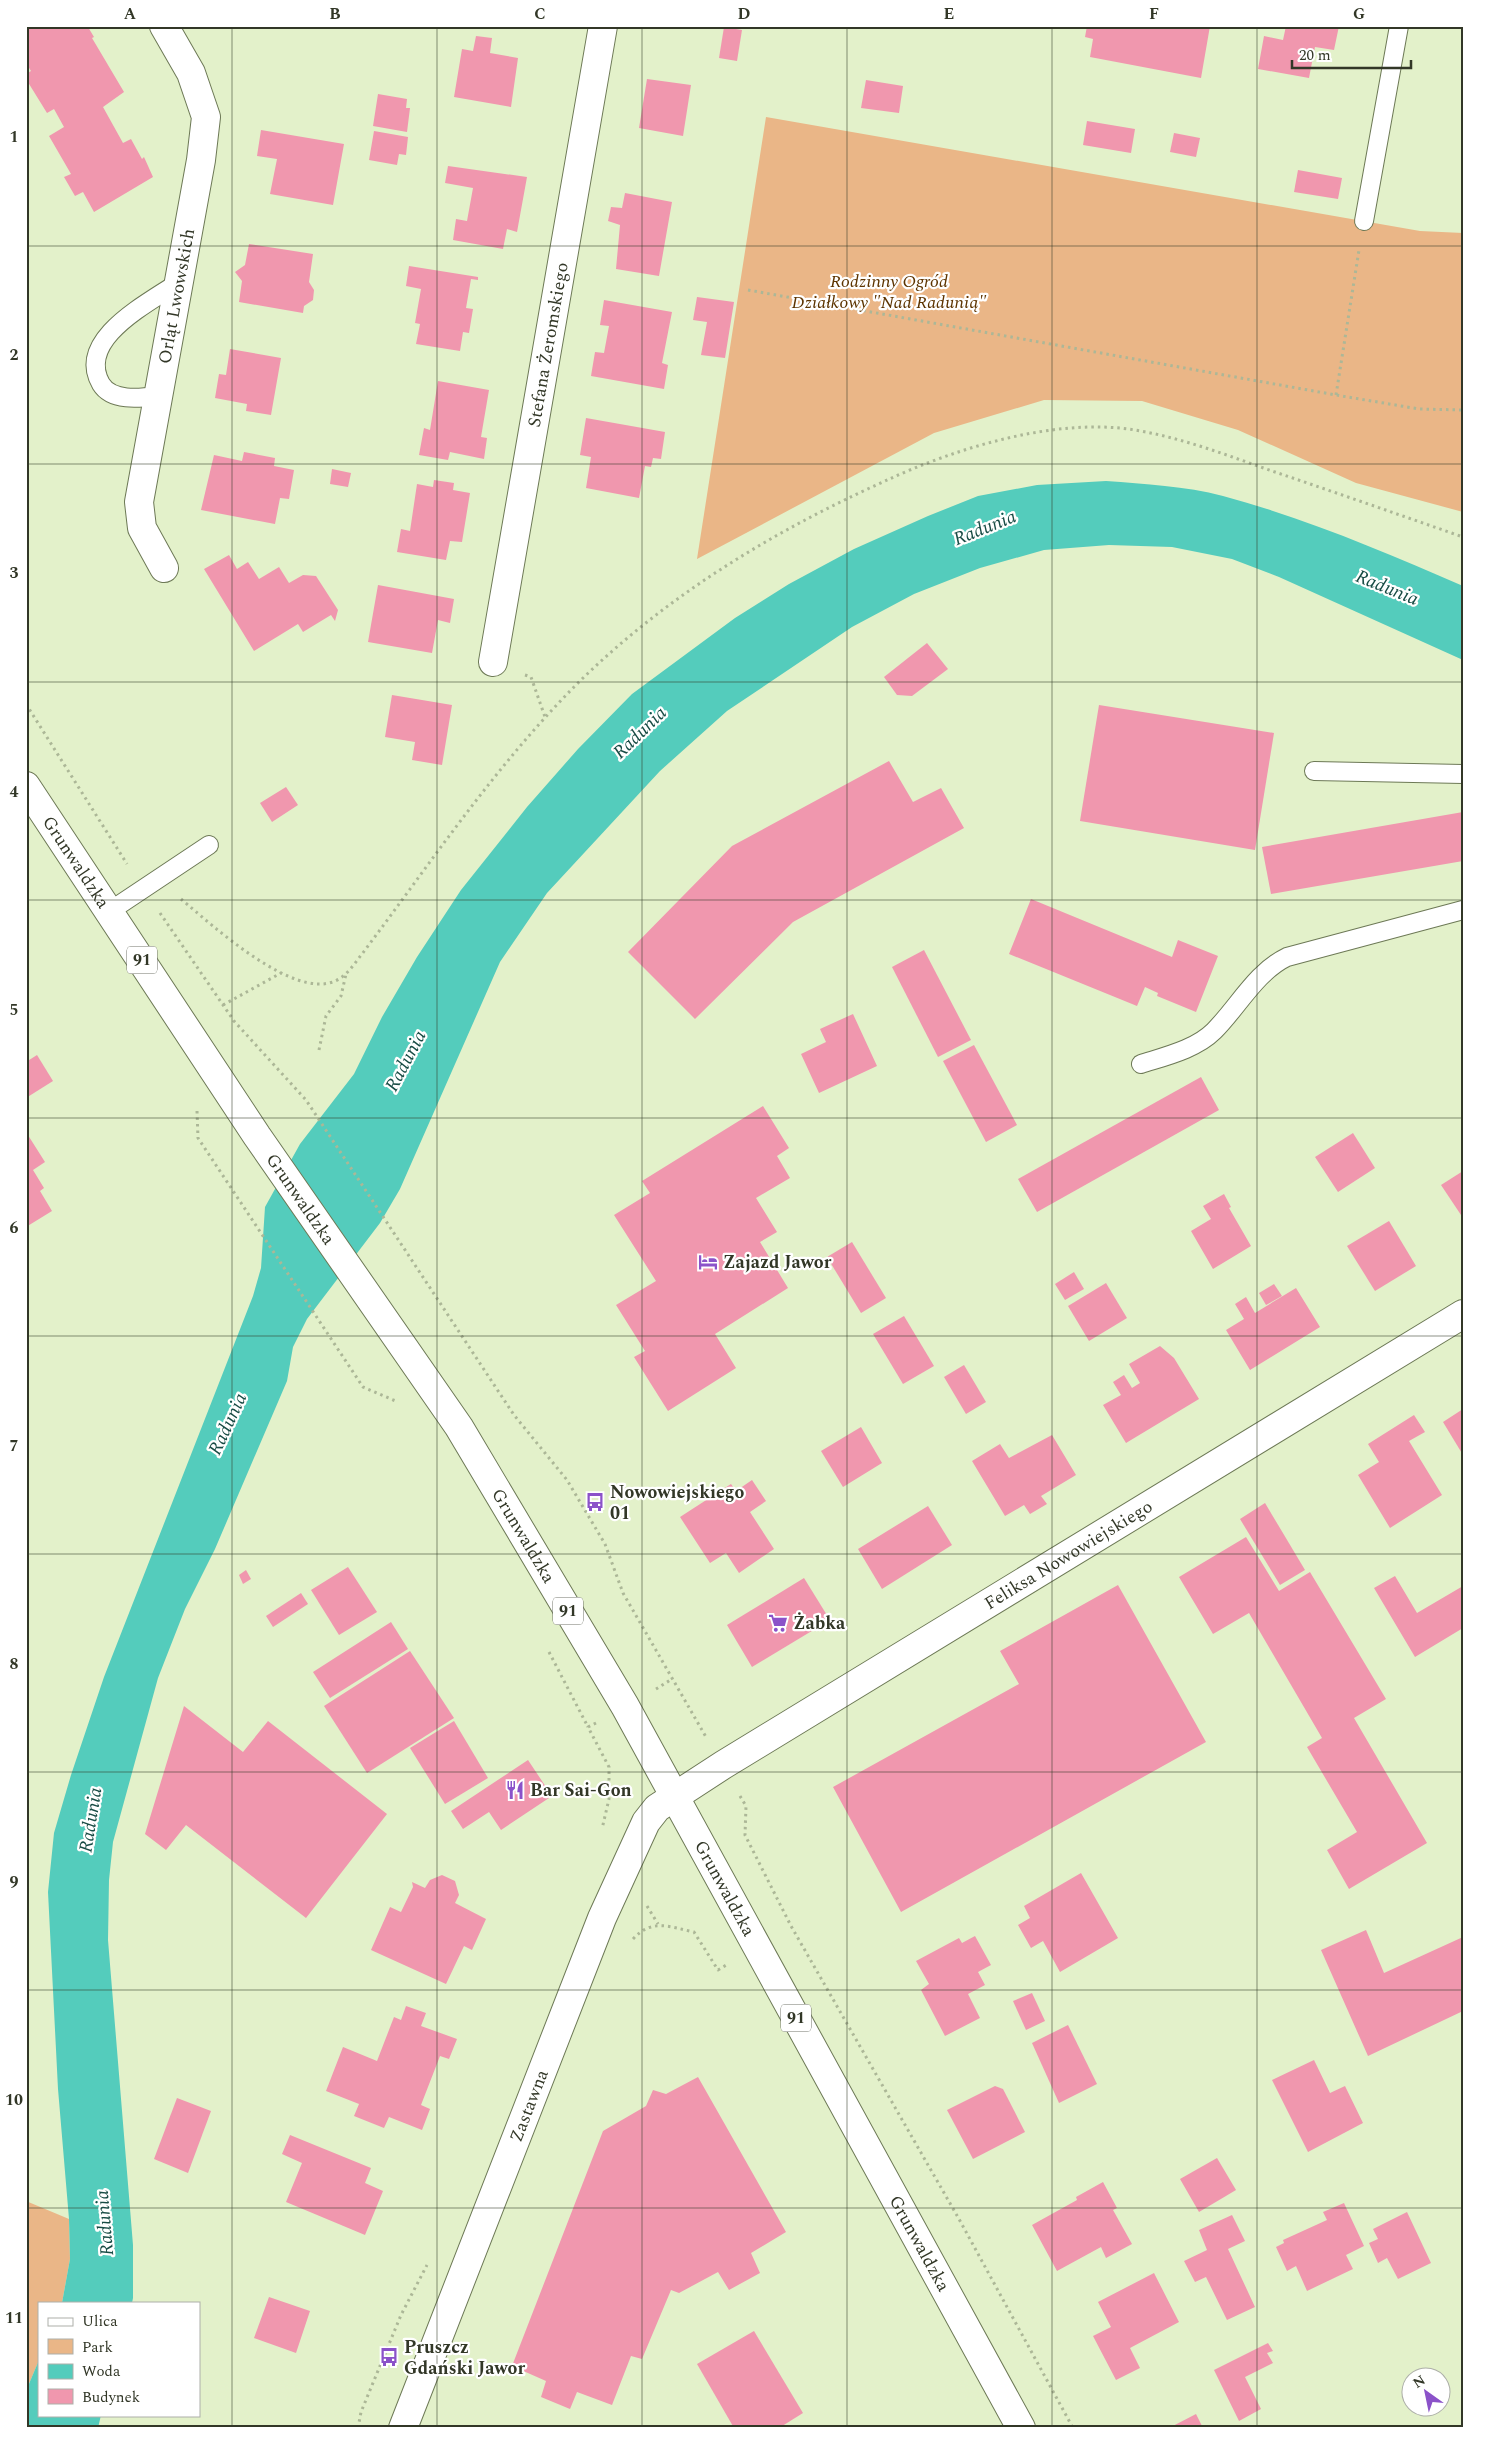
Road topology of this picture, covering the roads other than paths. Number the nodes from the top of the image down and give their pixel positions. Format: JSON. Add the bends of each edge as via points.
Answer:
{"nodes":[{"id":1,"x":164,"y":26,"type":"edge"},
{"id":2,"x":602,"y":26,"type":"edge"},
{"id":3,"x":1399,"y":26,"type":"edge"},
{"id":4,"x":1364,"y":221,"type":"road end"},
{"id":5,"x":180,"y":282,"type":"junction"},
{"id":6,"x":159,"y":396,"type":"junction"},
{"id":7,"x":164,"y":568,"type":"dead end"},
{"id":8,"x":493,"y":662,"type":"dead end"},
{"id":9,"x":1314,"y":771,"type":"dead end"},
{"id":10,"x":1463,"y":774,"type":"edge"},
{"id":11,"x":26,"y":786,"type":"edge"},
{"id":12,"x":209,"y":845,"type":"dead end"},
{"id":13,"x":1463,"y":910,"type":"edge"},
{"id":14,"x":110,"y":911,"type":"junction"},
{"id":15,"x":1142,"y":1064,"type":"dead end"},
{"id":16,"x":1463,"y":1314,"type":"edge"},
{"id":17,"x":674,"y":1796,"type":"junction"},
{"id":18,"x":403,"y":2428,"type":"edge"},
{"id":19,"x":1021,"y":2428,"type":"edge"}],
"edges":[{"from":1,"to":5,"type":"main road","name":"Orląt Lwowskich","via":[[191,73],[206,117]]},
{"from":2,"to":8,"type":"main road","name":"Stefana Żeromskiego"},
{"from":3,"to":4,"type":"lane"},
{"from":5,"to":6,"type":"main road","name":"Orląt Lwowskich"},
{"from":5,"to":6,"type":"lane","via":[[120,323],[103,341],[95,359],[94,373],[103,388],[122,398]]},
{"from":6,"to":7,"type":"main road","name":"Orląt Lwowskich","via":[[139,502],[142,528]]},
{"from":9,"to":10,"type":"lane"},
{"from":11,"to":14,"type":"main road","name":"Grunwaldzka","number":"91"},
{"from":12,"to":14,"type":"lane","via":[[146,893]]},
{"from":13,"to":15,"type":"lane","via":[[1282,960],[1268,969],[1214,1032],[1200,1042]]},
{"from":14,"to":17,"type":"main road","name":"Grunwaldzka","number":"91","via":[[257,1136],[459,1427],[625,1706]]},
{"from":16,"to":17,"type":"main road","name":"Feliksa Nowowiejskiego"},
{"from":17,"to":18,"type":"main road","name":"Zastawna","via":[[657,1808],[646,1822],[624,1868]]},
{"from":17,"to":19,"type":"main road","name":"Grunwaldzka","number":"91"}]}
